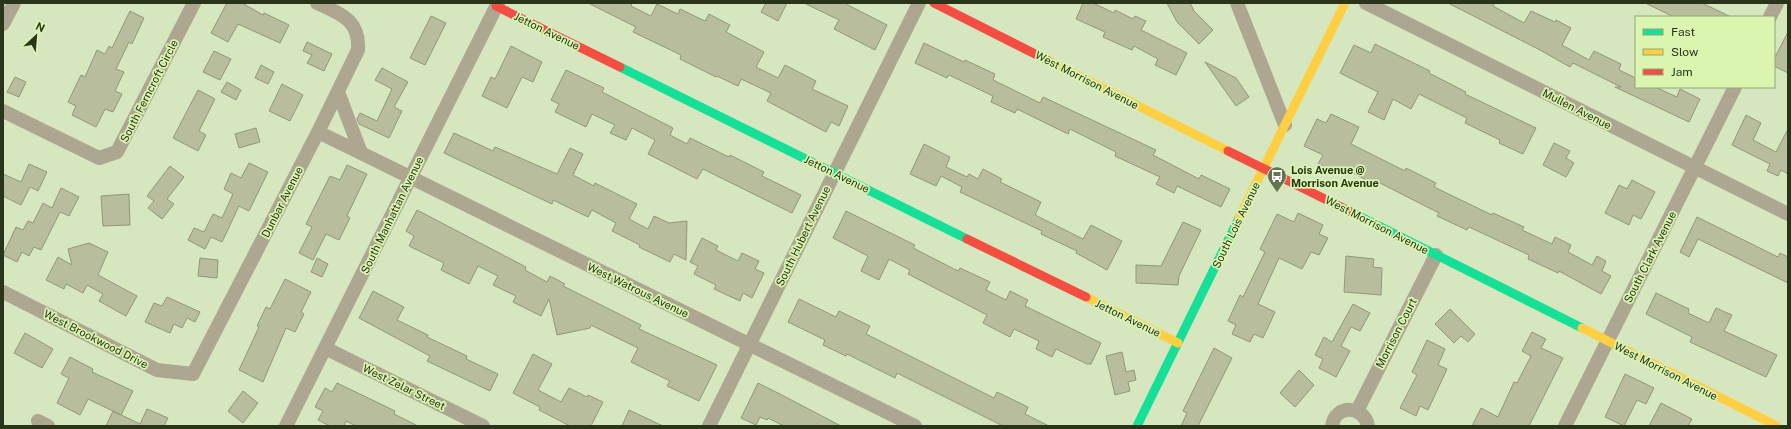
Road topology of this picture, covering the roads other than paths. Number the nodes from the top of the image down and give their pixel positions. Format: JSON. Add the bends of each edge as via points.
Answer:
{"nodes":[{"id":1,"x":14,"y":3,"type":"edge"},
{"id":2,"x":194,"y":3,"type":"edge"},
{"id":3,"x":317,"y":3,"type":"edge"},
{"id":4,"x":919,"y":3,"type":"edge"},
{"id":5,"x":934,"y":3,"type":"edge"},
{"id":6,"x":1237,"y":3,"type":"edge"},
{"id":7,"x":1345,"y":3,"type":"edge"},
{"id":8,"x":1366,"y":3,"type":"edge"},
{"id":9,"x":1777,"y":3,"type":"edge"},
{"id":10,"x":497,"y":4,"type":"edge"},
{"id":11,"x":1770,"y":16,"type":"edge"},
{"id":12,"x":3,"y":24,"type":"edge"},
{"id":13,"x":1734,"y":88,"type":"edge"},
{"id":14,"x":338,"y":92,"type":"junction"},
{"id":15,"x":3,"y":111,"type":"edge"},
{"id":16,"x":1285,"y":125,"type":"junction"},
{"id":17,"x":318,"y":132,"type":"junction"},
{"id":18,"x":361,"y":154,"type":"junction"},
{"id":19,"x":1694,"y":167,"type":"junction"},
{"id":20,"x":1264,"y":169,"type":"junction"},
{"id":21,"x":835,"y":173,"type":"junction"},
{"id":22,"x":410,"y":178,"type":"junction"},
{"id":23,"x":1788,"y":214,"type":"edge"},
{"id":24,"x":1436,"y":255,"type":"junction"},
{"id":25,"x":3,"y":292,"type":"edge"},
{"id":26,"x":1607,"y":341,"type":"junction"},
{"id":27,"x":1178,"y":343,"type":"junction"},
{"id":28,"x":749,"y":344,"type":"junction"},
{"id":29,"x":326,"y":348,"type":"junction"},
{"id":30,"x":193,"y":374,"type":"joint"},
{"id":31,"x":1357,"y":411,"type":"junction"},
{"id":32,"x":286,"y":426,"type":"edge"},
{"id":33,"x":483,"y":426,"type":"edge"},
{"id":34,"x":709,"y":426,"type":"edge"},
{"id":35,"x":915,"y":426,"type":"edge"},
{"id":36,"x":1138,"y":426,"type":"edge"},
{"id":37,"x":1332,"y":426,"type":"edge"},
{"id":38,"x":1368,"y":426,"type":"edge"},
{"id":39,"x":1565,"y":426,"type":"edge"},
{"id":40,"x":1777,"y":426,"type":"edge"}],
"edges":[{"from":1,"to":12,"type":"street"},
{"from":2,"to":15,"type":"street","name":"South Ferncroft Circle","via":[[118,152],[98,158]]},
{"from":3,"to":14,"type":"street","name":"Dunbar Avenue","via":[[342,15],[355,26],[359,38],[358,50]]},
{"from":4,"to":21,"type":"street","name":"South Hubert Avenue"},
{"from":5,"to":20,"type":"street","name":"West Morrison Avenue"},
{"from":6,"to":16,"type":"street"},
{"from":7,"to":16,"type":"street","name":"South Lois Avenue"},
{"from":8,"to":19,"type":"street","name":"Mullen Avenue"},
{"from":9,"to":11,"type":"street"},
{"from":10,"to":21,"type":"street","name":"Jetton Avenue"},
{"from":10,"to":22,"type":"street","name":"South Manhattan Avenue"},
{"from":13,"to":19,"type":"street","name":"South Clark Avenue"},
{"from":14,"to":17,"type":"street","name":"Dunbar Avenue"},
{"from":14,"to":18,"type":"street"},
{"from":16,"to":20,"type":"street","name":"South Lois Avenue"},
{"from":17,"to":18,"type":"street","name":"West Watrous Avenue"},
{"from":17,"to":30,"type":"street","name":"Dunbar Avenue"},
{"from":18,"to":22,"type":"street","name":"West Watrous Avenue"},
{"from":19,"to":23,"type":"street","name":"Mullen Avenue"},
{"from":19,"to":26,"type":"street","name":"South Clark Avenue"},
{"from":20,"to":24,"type":"street","name":"West Morrison Avenue"},
{"from":20,"to":27,"type":"street","name":"South Lois Avenue"},
{"from":21,"to":27,"type":"street","name":"Jetton Avenue"},
{"from":21,"to":28,"type":"street","name":"South Hubert Avenue"},
{"from":22,"to":28,"type":"street","name":"West Watrous Avenue"},
{"from":22,"to":29,"type":"street","name":"South Manhattan Avenue"},
{"from":24,"to":26,"type":"street","name":"West Morrison Avenue"},
{"from":24,"to":31,"type":"street","name":"Morrison Court"},
{"from":25,"to":30,"type":"street","name":"West Brookwood Drive","via":[[157,370]]},
{"from":26,"to":39,"type":"street","name":"South Clark Avenue"},
{"from":26,"to":40,"type":"street","name":"West Morrison Avenue"},
{"from":27,"to":36,"type":"street","name":"South Lois Avenue"},
{"from":28,"to":34,"type":"street","name":"South Hubert Avenue"},
{"from":28,"to":35,"type":"street","name":"West Watrous Avenue"},
{"from":29,"to":32,"type":"street","name":"South Manhattan Avenue"},
{"from":29,"to":33,"type":"street","name":"West Zelar Street"},
{"from":31,"to":37,"type":"street","via":[[1340,412],[1335,416]]},
{"from":31,"to":38,"type":"street","via":[[1366,419]]}]}
